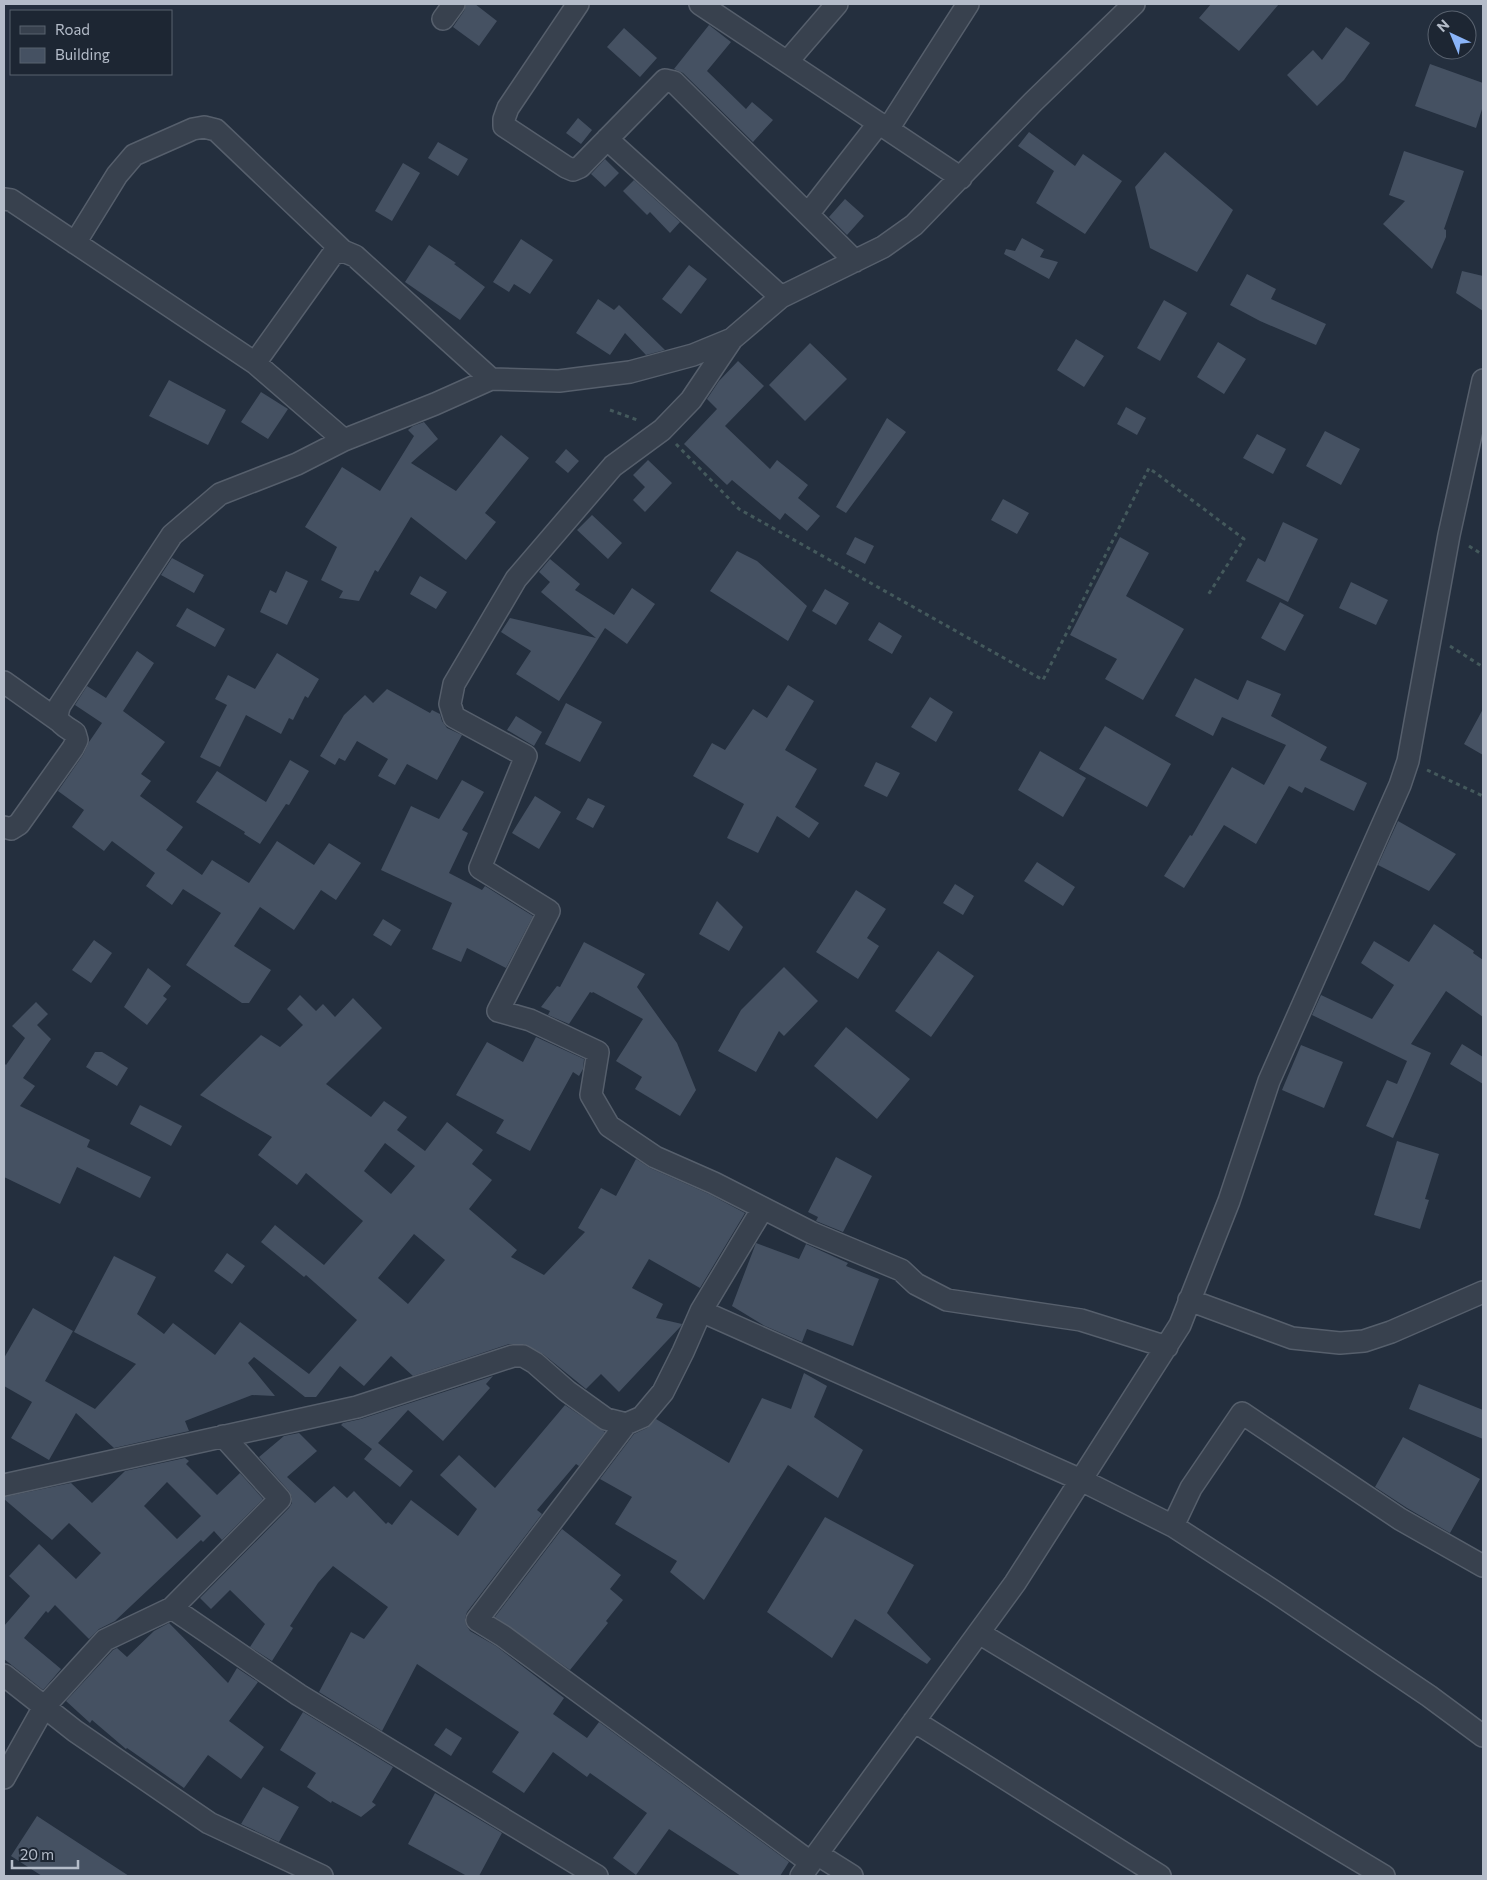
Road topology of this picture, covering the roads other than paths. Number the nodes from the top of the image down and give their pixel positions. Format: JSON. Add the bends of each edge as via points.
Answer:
{"nodes":[{"id":1,"x":578,"y":4,"type":"edge"},
{"id":2,"x":700,"y":4,"type":"edge"},
{"id":3,"x":837,"y":4,"type":"edge"},
{"id":4,"x":968,"y":4,"type":"edge"},
{"id":5,"x":1134,"y":4,"type":"edge"},
{"id":6,"x":787,"y":62,"type":"junction"},
{"id":7,"x":884,"y":126,"type":"junction"},
{"id":8,"x":607,"y":139,"type":"junction"},
{"id":9,"x":961,"y":178,"type":"junction"},
{"id":10,"x":4,"y":199,"type":"edge"},
{"id":11,"x":808,"y":214,"type":"junction"},
{"id":12,"x":75,"y":243,"type":"junction"},
{"id":13,"x":343,"y":251,"type":"junction"},
{"id":14,"x":855,"y":261,"type":"junction"},
{"id":15,"x":781,"y":297,"type":"junction"},
{"id":16,"x":732,"y":338,"type":"junction"},
{"id":17,"x":255,"y":363,"type":"junction"},
{"id":18,"x":490,"y":379,"type":"junction"},
{"id":19,"x":1483,"y":380,"type":"edge"},
{"id":20,"x":344,"y":440,"type":"junction"},
{"id":21,"x":4,"y":682,"type":"edge"},
{"id":22,"x":59,"y":721,"type":"junction"},
{"id":23,"x":4,"y":827,"type":"edge"},
{"id":24,"x":763,"y":1208,"type":"junction"},
{"id":25,"x":1483,"y":1292,"type":"edge"},
{"id":26,"x":1189,"y":1300,"type":"junction"},
{"id":27,"x":701,"y":1311,"type":"junction"},
{"id":28,"x":1168,"y":1347,"type":"junction"},
{"id":29,"x":626,"y":1424,"type":"junction"},
{"id":30,"x":223,"y":1436,"type":"junction"},
{"id":31,"x":1082,"y":1480,"type":"junction"},
{"id":32,"x":4,"y":1485,"type":"edge"},
{"id":33,"x":1173,"y":1526,"type":"junction"},
{"id":34,"x":1483,"y":1566,"type":"edge"},
{"id":35,"x":172,"y":1608,"type":"junction"},
{"id":36,"x":979,"y":1633,"type":"junction"},
{"id":37,"x":4,"y":1675,"type":"edge"},
{"id":38,"x":44,"y":1707,"type":"junction"},
{"id":39,"x":914,"y":1721,"type":"junction"},
{"id":40,"x":1483,"y":1736,"type":"edge"},
{"id":41,"x":4,"y":1778,"type":"edge"},
{"id":42,"x":809,"y":1864,"type":"edge"},
{"id":43,"x":322,"y":1876,"type":"edge"},
{"id":44,"x":597,"y":1876,"type":"edge"},
{"id":45,"x":852,"y":1876,"type":"edge"},
{"id":46,"x":1160,"y":1876,"type":"edge"},
{"id":47,"x":1384,"y":1876,"type":"edge"}],
"edges":[{"from":1,"to":8,"type":"street","via":[[508,108],[504,126],[574,170],[580,168]]},
{"from":2,"to":6,"type":"street"},
{"from":3,"to":6,"type":"street"},
{"from":4,"to":7,"type":"street"},
{"from":5,"to":9,"type":"street","via":[[1033,102]]},
{"from":6,"to":7,"type":"street"},
{"from":7,"to":9,"type":"street"},
{"from":7,"to":11,"type":"street"},
{"from":8,"to":11,"type":"street","via":[[665,80],[674,82]]},
{"from":8,"to":15,"type":"street"},
{"from":9,"to":14,"type":"street","via":[[914,225],[883,247]]},
{"from":10,"to":12,"type":"street","via":[[11,200]]},
{"from":11,"to":14,"type":"street"},
{"from":12,"to":13,"type":"street","via":[[134,155],[204,127],[216,130]]},
{"from":12,"to":17,"type":"street"},
{"from":13,"to":17,"type":"street","via":[[333,254]]},
{"from":13,"to":18,"type":"street","via":[[355,256]]},
{"from":14,"to":15,"type":"street"},
{"from":15,"to":16,"type":"street"},
{"from":16,"to":18,"type":"street","via":[[693,356],[630,372],[559,381]]},
{"from":16,"to":24,"type":"street","via":[[692,400],[662,430],[613,466],[516,580],[454,684],[450,704],[454,717],[526,756],[480,868],[549,910],[498,1011],[530,1020],[598,1052],[591,1095],[610,1126],[655,1156]]},
{"from":17,"to":20,"type":"street"},
{"from":18,"to":20,"type":"street"},
{"from":19,"to":26,"type":"street","via":[[1449,535],[1408,761],[1269,1081],[1229,1201]]},
{"from":20,"to":22,"type":"street","via":[[297,464],[220,494],[172,535],[60,705],[56,714]]},
{"from":21,"to":22,"type":"street"},
{"from":22,"to":23,"type":"street","via":[[75,733],[77,740],[73,748],[19,824],[11,830]]},
{"from":24,"to":27,"type":"street"},
{"from":24,"to":28,"type":"street","via":[[812,1233],[901,1270],[916,1284],[947,1300],[1081,1320]]},
{"from":25,"to":26,"type":"street","via":[[1391,1332],[1364,1341],[1340,1343],[1292,1338]]},
{"from":26,"to":28,"type":"street"},
{"from":27,"to":29,"type":"street","via":[[663,1392],[642,1417]]},
{"from":27,"to":31,"type":"street"},
{"from":28,"to":31,"type":"street"},
{"from":29,"to":30,"type":"street","via":[[606,1419],[536,1363],[523,1356],[513,1356],[357,1407]]},
{"from":29,"to":42,"type":"street","via":[[477,1620],[503,1636]]},
{"from":30,"to":32,"type":"street"},
{"from":30,"to":35,"type":"street","via":[[280,1499]]},
{"from":31,"to":33,"type":"street"},
{"from":31,"to":36,"type":"street"},
{"from":33,"to":34,"type":"street","via":[[1191,1488],[1242,1413],[1400,1519]]},
{"from":33,"to":40,"type":"street","via":[[1429,1696]]},
{"from":35,"to":38,"type":"street","via":[[105,1640]]},
{"from":35,"to":44,"type":"street","via":[[299,1695]]},
{"from":36,"to":39,"type":"street"},
{"from":36,"to":47,"type":"street"},
{"from":37,"to":38,"type":"street"},
{"from":38,"to":41,"type":"street"},
{"from":38,"to":43,"type":"street","via":[[209,1823]]},
{"from":39,"to":42,"type":"street"},
{"from":39,"to":46,"type":"street"},
{"from":42,"to":45,"type":"street"}]}
